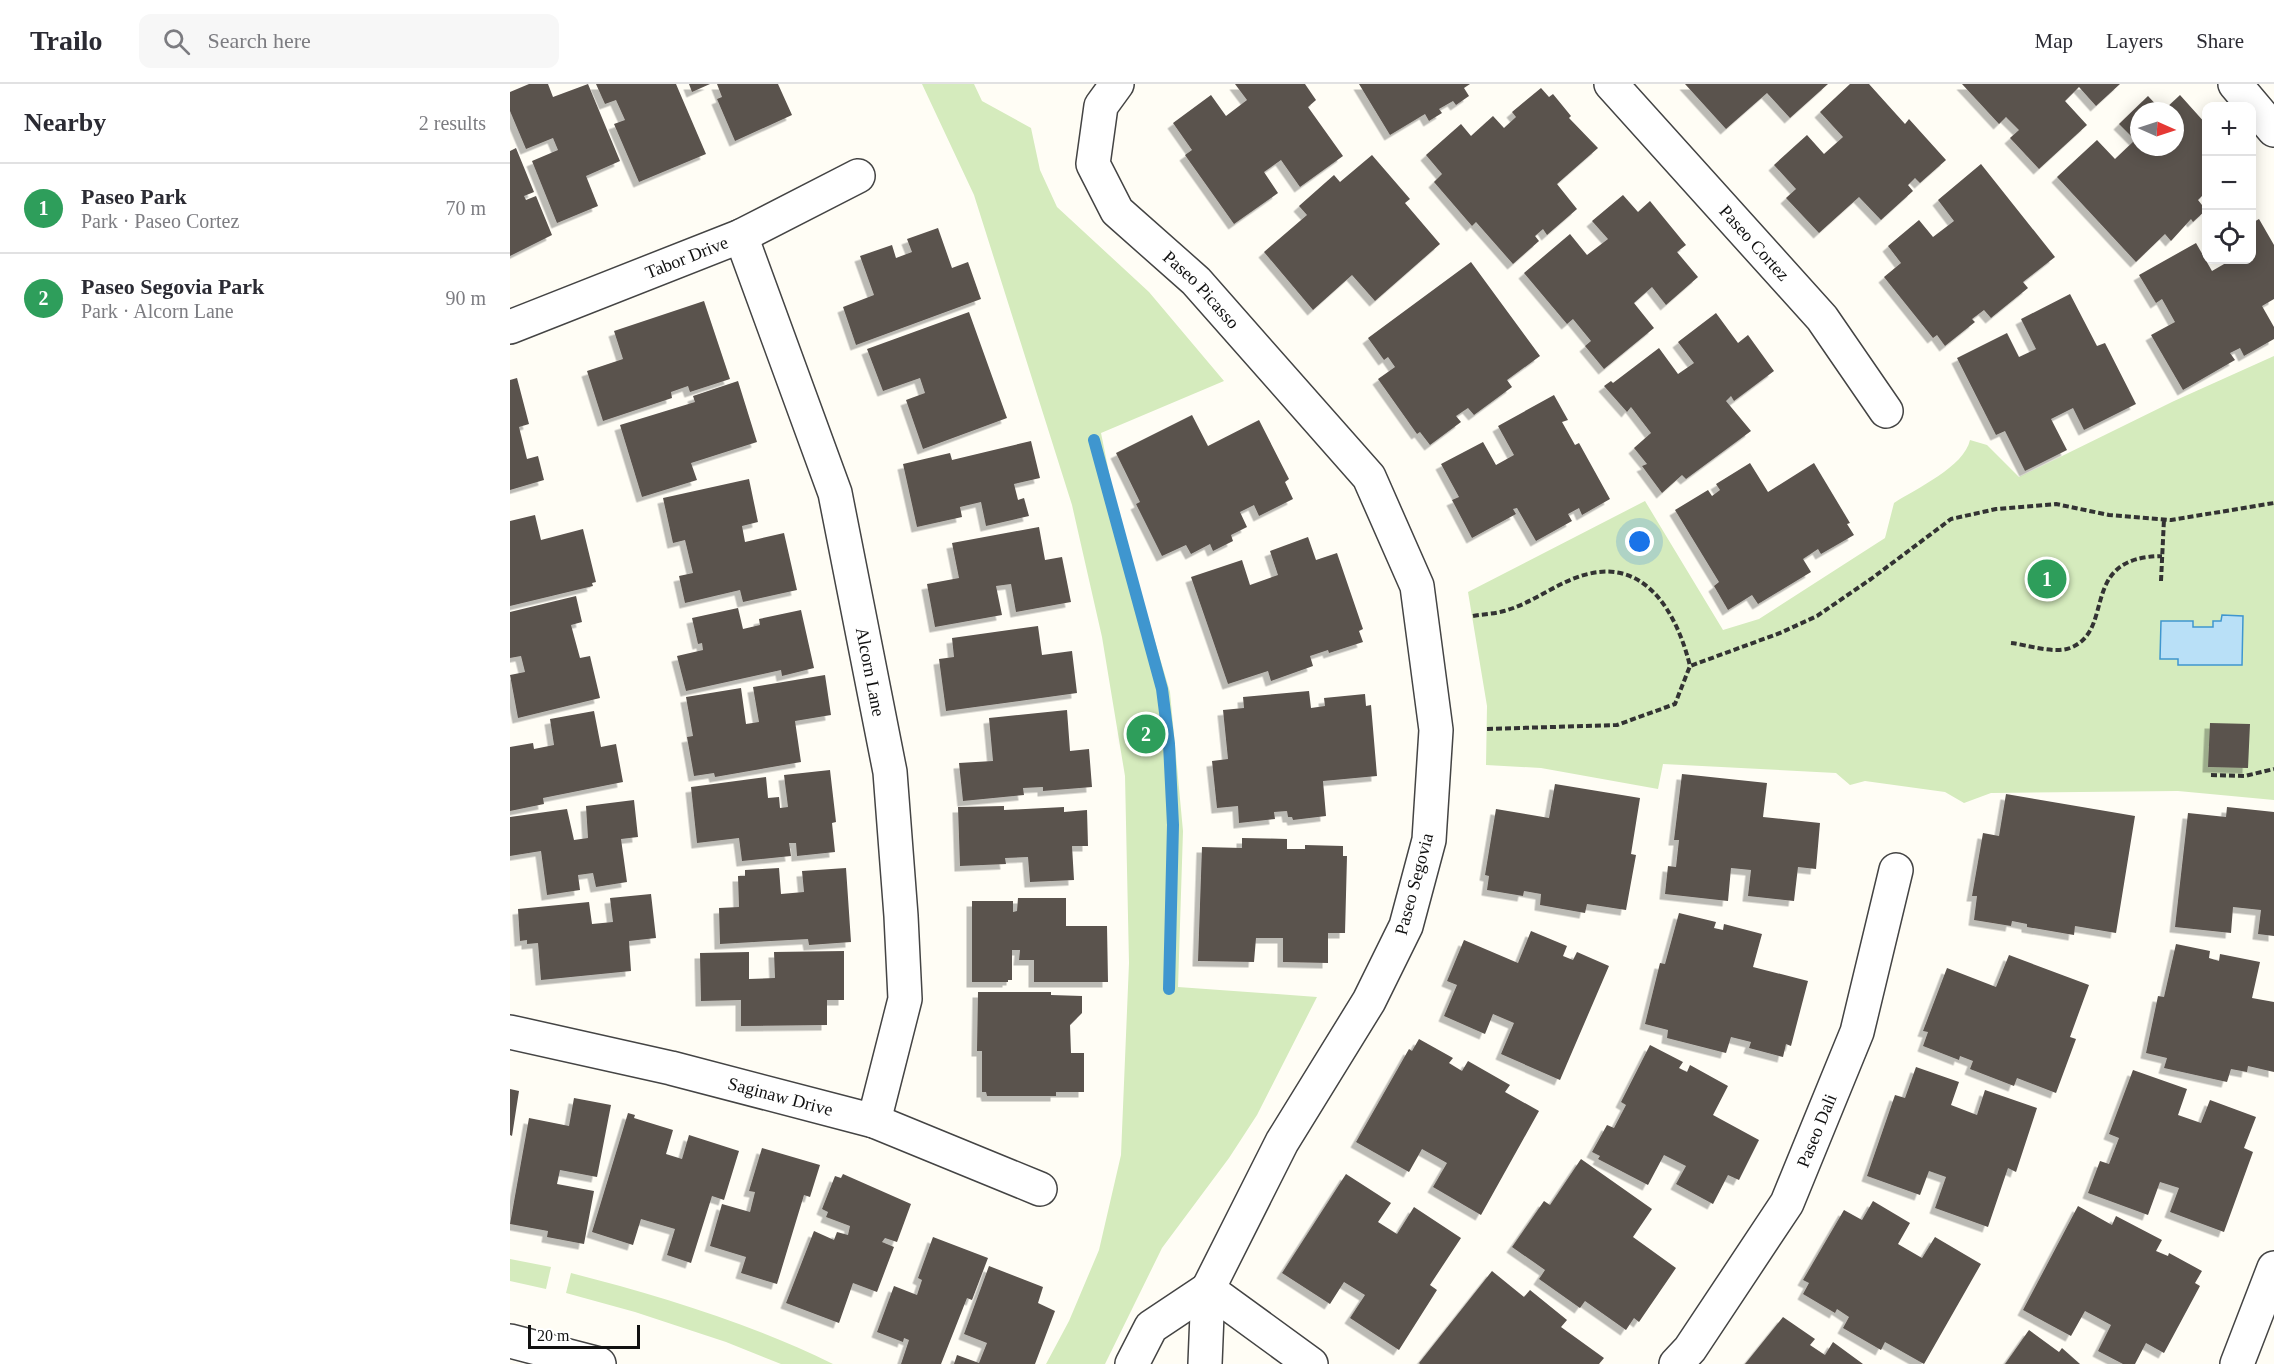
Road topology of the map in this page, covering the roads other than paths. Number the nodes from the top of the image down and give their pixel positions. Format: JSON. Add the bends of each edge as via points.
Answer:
{"nodes":[{"id":1,"x":1117,"y":84,"type":"edge"},
{"id":2,"x":1611,"y":84,"type":"edge"},
{"id":3,"x":2235,"y":84,"type":"edge"},
{"id":4,"x":2274,"y":130,"type":"edge"},
{"id":5,"x":858,"y":176,"type":"dead end"},
{"id":6,"x":741,"y":236,"type":"junction"},
{"id":7,"x":510,"y":327,"type":"edge"},
{"id":8,"x":1886,"y":411,"type":"dead end"},
{"id":9,"x":1369,"y":477,"type":"joint"},
{"id":10,"x":1896,"y":870,"type":"dead end"},
{"id":11,"x":510,"y":1032,"type":"edge"},
{"id":12,"x":874,"y":1121,"type":"junction"},
{"id":13,"x":1040,"y":1190,"type":"dead end"},
{"id":14,"x":2274,"y":1268,"type":"edge"},
{"id":15,"x":1208,"y":1289,"type":"junction"},
{"id":16,"x":510,"y":1341,"type":"edge"},
{"id":17,"x":599,"y":1364,"type":"edge"},
{"id":18,"x":1132,"y":1364,"type":"edge"},
{"id":19,"x":1205,"y":1364,"type":"edge"},
{"id":20,"x":1311,"y":1364,"type":"edge"},
{"id":21,"x":1676,"y":1364,"type":"edge"},
{"id":22,"x":2237,"y":1364,"type":"edge"}],
"edges":[{"from":1,"to":9,"type":"street","name":"Paseo Picasso","via":[[1101,106],[1093,165],[1117,211],[1196,281]]},
{"from":2,"to":8,"type":"street","name":"Paseo Cortez","via":[[1822,318]]},
{"from":3,"to":4,"type":"street"},
{"from":5,"to":6,"type":"street","name":"Tabor Drive"},
{"from":6,"to":7,"type":"street","name":"Tabor Drive"},
{"from":6,"to":12,"type":"street","name":"Alcorn Lane","via":[[835,493],[890,772],[905,999]]},
{"from":9,"to":15,"type":"street","name":"Paseo Segovia","via":[[1418,586],[1436,730],[1429,840],[1407,926],[1369,1001],[1282,1142]]},
{"from":10,"to":21,"type":"street","name":"Paseo Dali","via":[[1857,1032],[1787,1203],[1690,1349]]},
{"from":11,"to":12,"type":"street","name":"Saginaw Drive","via":[[671,1068]]},
{"from":12,"to":13,"type":"street","name":"Saginaw Drive"},
{"from":14,"to":22,"type":"street"},
{"from":15,"to":18,"type":"street","name":"Paseo Segovia","via":[[1152,1327]]},
{"from":15,"to":19,"type":"street","name":"Paseo Segovia"},
{"from":15,"to":20,"type":"street"},
{"from":16,"to":17,"type":"street"}]}
